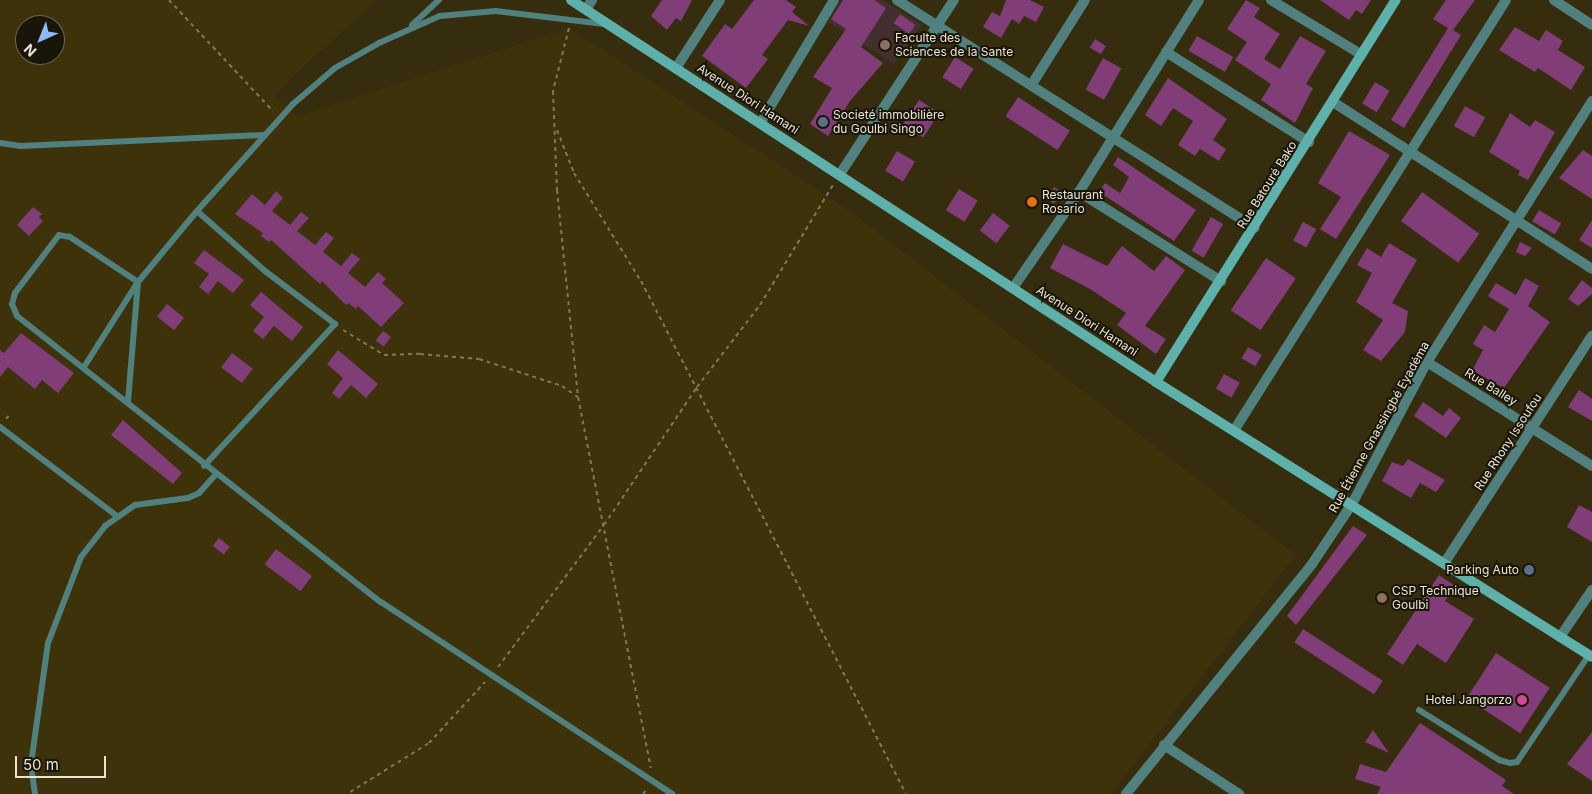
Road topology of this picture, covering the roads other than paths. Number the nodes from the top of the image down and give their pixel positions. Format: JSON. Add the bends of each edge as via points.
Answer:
{"nodes":[{"id":1,"x":438,"y":0,"type":"edge"},
{"id":2,"x":571,"y":0,"type":"edge"},
{"id":3,"x":592,"y":0,"type":"edge"},
{"id":4,"x":720,"y":0,"type":"edge"},
{"id":5,"x":834,"y":0,"type":"edge"},
{"id":6,"x":896,"y":0,"type":"edge"},
{"id":7,"x":954,"y":0,"type":"edge"},
{"id":8,"x":1085,"y":0,"type":"edge"},
{"id":9,"x":1199,"y":0,"type":"edge"},
{"id":10,"x":1271,"y":0,"type":"edge"},
{"id":11,"x":1396,"y":0,"type":"edge"},
{"id":12,"x":1506,"y":0,"type":"edge"},
{"id":13,"x":1554,"y":0,"type":"edge"},
{"id":14,"x":586,"y":9,"type":"junction"},
{"id":15,"x":610,"y":25,"type":"junction"},
{"id":16,"x":1592,"y":25,"type":"edge"},
{"id":17,"x":411,"y":26,"type":"junction"},
{"id":18,"x":937,"y":26,"type":"junction"},
{"id":19,"x":1166,"y":52,"type":"junction"},
{"id":20,"x":1362,"y":55,"type":"junction"},
{"id":21,"x":676,"y":68,"type":"junction"},
{"id":22,"x":1032,"y":84,"type":"junction"},
{"id":23,"x":1592,"y":101,"type":"edge"},
{"id":24,"x":1333,"y":102,"type":"junction"},
{"id":25,"x":761,"y":122,"type":"junction"},
{"id":26,"x":265,"y":135,"type":"junction"},
{"id":27,"x":1113,"y":137,"type":"junction"},
{"id":28,"x":1309,"y":142,"type":"junction"},
{"id":29,"x":0,"y":143,"type":"edge"},
{"id":30,"x":1408,"y":150,"type":"junction"},
{"id":31,"x":840,"y":174,"type":"junction"},
{"id":32,"x":1079,"y":192,"type":"junction"},
{"id":33,"x":197,"y":211,"type":"junction"},
{"id":34,"x":1514,"y":221,"type":"junction"},
{"id":35,"x":1255,"y":228,"type":"junction"},
{"id":36,"x":1592,"y":269,"type":"edge"},
{"id":37,"x":1221,"y":281,"type":"junction"},
{"id":38,"x":138,"y":282,"type":"junction"},
{"id":39,"x":1013,"y":288,"type":"junction"},
{"id":40,"x":1592,"y":336,"type":"edge"},
{"id":41,"x":1427,"y":362,"type":"junction"},
{"id":42,"x":84,"y":366,"type":"junction"},
{"id":43,"x":1156,"y":382,"type":"junction"},
{"id":44,"x":128,"y":401,"type":"junction"},
{"id":45,"x":0,"y":427,"type":"edge"},
{"id":46,"x":1533,"y":428,"type":"junction"},
{"id":47,"x":1235,"y":429,"type":"junction"},
{"id":48,"x":204,"y":466,"type":"junction"},
{"id":49,"x":1592,"y":466,"type":"edge"},
{"id":50,"x":216,"y":474,"type":"junction"},
{"id":51,"x":1352,"y":504,"type":"junction"},
{"id":52,"x":118,"y":517,"type":"junction"},
{"id":53,"x":1445,"y":562,"type":"junction"},
{"id":54,"x":1592,"y":590,"type":"edge"},
{"id":55,"x":1560,"y":637,"type":"junction"},
{"id":56,"x":1590,"y":656,"type":"edge"},
{"id":57,"x":1419,"y":710,"type":"dead end"},
{"id":58,"x":1164,"y":745,"type":"junction"},
{"id":59,"x":36,"y":794,"type":"edge"},
{"id":60,"x":672,"y":794,"type":"edge"},
{"id":61,"x":1126,"y":794,"type":"edge"},
{"id":62,"x":1240,"y":794,"type":"edge"}],
"edges":[{"from":1,"to":17,"type":"lane"},
{"from":2,"to":14,"type":"main road","name":"Avenue Diori Hamani"},
{"from":3,"to":14,"type":"street"},
{"from":4,"to":21,"type":"street"},
{"from":5,"to":25,"type":"street"},
{"from":6,"to":18,"type":"street"},
{"from":7,"to":18,"type":"street"},
{"from":8,"to":22,"type":"street"},
{"from":9,"to":19,"type":"street"},
{"from":10,"to":20,"type":"street"},
{"from":11,"to":20,"type":"main road","name":"Rue Batouré Bako"},
{"from":12,"to":30,"type":"street"},
{"from":13,"to":16,"type":"street"},
{"from":14,"to":15,"type":"main road","name":"Avenue Diori Hamani"},
{"from":15,"to":17,"type":"lane","via":[[476,10],[440,16]]},
{"from":15,"to":21,"type":"main road","name":"Avenue Diori Hamani"},
{"from":17,"to":26,"type":"lane","via":[[335,68]]},
{"from":18,"to":22,"type":"street"},
{"from":18,"to":31,"type":"street"},
{"from":19,"to":27,"type":"street"},
{"from":19,"to":28,"type":"street"},
{"from":20,"to":24,"type":"main road","name":"Rue Batouré Bako"},
{"from":21,"to":25,"type":"main road","name":"Avenue Diori Hamani"},
{"from":22,"to":27,"type":"street"},
{"from":23,"to":34,"type":"street","name":"Rue Étienne Gnassingbé Eyadéma"},
{"from":24,"to":28,"type":"main road","name":"Rue Batouré Bako"},
{"from":24,"to":30,"type":"street"},
{"from":25,"to":31,"type":"main road","name":"Avenue Diori Hamani"},
{"from":26,"to":29,"type":"lane","via":[[21,146]]},
{"from":26,"to":33,"type":"lane"},
{"from":27,"to":32,"type":"street"},
{"from":27,"to":35,"type":"street"},
{"from":28,"to":35,"type":"main road","name":"Rue Batouré Bako"},
{"from":30,"to":34,"type":"street"},
{"from":30,"to":47,"type":"street"},
{"from":31,"to":39,"type":"main road","name":"Avenue Diori Hamani"},
{"from":32,"to":37,"type":"street"},
{"from":32,"to":39,"type":"street"},
{"from":33,"to":38,"type":"lane"},
{"from":33,"to":48,"type":"lane","via":[[265,271],[335,324]]},
{"from":34,"to":36,"type":"street"},
{"from":34,"to":41,"type":"street","name":"Rue Étienne Gnassingbé Eyadéma"},
{"from":35,"to":37,"type":"main road","name":"Rue Batouré Bako"},
{"from":37,"to":43,"type":"main road","name":"Rue Batouré Bako"},
{"from":38,"to":42,"type":"lane"},
{"from":38,"to":42,"type":"lane","via":[[64,234],[53,240],[15,293],[12,304],[17,316]]},
{"from":38,"to":44,"type":"lane"},
{"from":39,"to":43,"type":"main road","name":"Avenue Diori Hamani"},
{"from":40,"to":46,"type":"street","name":"Rue Rhony Issoufou"},
{"from":41,"to":46,"type":"street","name":"Rue Balley"},
{"from":41,"to":51,"type":"street","name":"Rue Étienne Gnassingbé Eyadéma"},
{"from":42,"to":44,"type":"lane"},
{"from":43,"to":47,"type":"main road","name":"Avenue Diori Hamani"},
{"from":44,"to":48,"type":"lane"},
{"from":45,"to":52,"type":"lane"},
{"from":46,"to":49,"type":"street","name":"Rue Balley"},
{"from":46,"to":53,"type":"street","name":"Rue Rhony Issoufou"},
{"from":47,"to":51,"type":"main road","name":"Avenue Diori Hamani"},
{"from":48,"to":50,"type":"lane"},
{"from":50,"to":52,"type":"lane","via":[[193,495],[135,505]]},
{"from":50,"to":60,"type":"lane","via":[[381,602],[490,677]]},
{"from":51,"to":53,"type":"main road","name":"Avenue Diori Hamani"},
{"from":51,"to":58,"type":"street","name":"Rue Étienne Gnassingbé Eyadéma","via":[[1312,564]]},
{"from":52,"to":59,"type":"lane","via":[[105,526],[82,557],[48,642],[31,764]]},
{"from":53,"to":55,"type":"main road","name":"Avenue Diori Hamani"},
{"from":54,"to":55,"type":"street"},
{"from":55,"to":56,"type":"main road","name":"Avenue Diori Hamani"},
{"from":56,"to":57,"type":"lane","via":[[1517,762],[1510,764],[1499,760]]},
{"from":58,"to":61,"type":"street","name":"Rue Étienne Gnassingbé Eyadéma"},
{"from":58,"to":62,"type":"street"}]}
